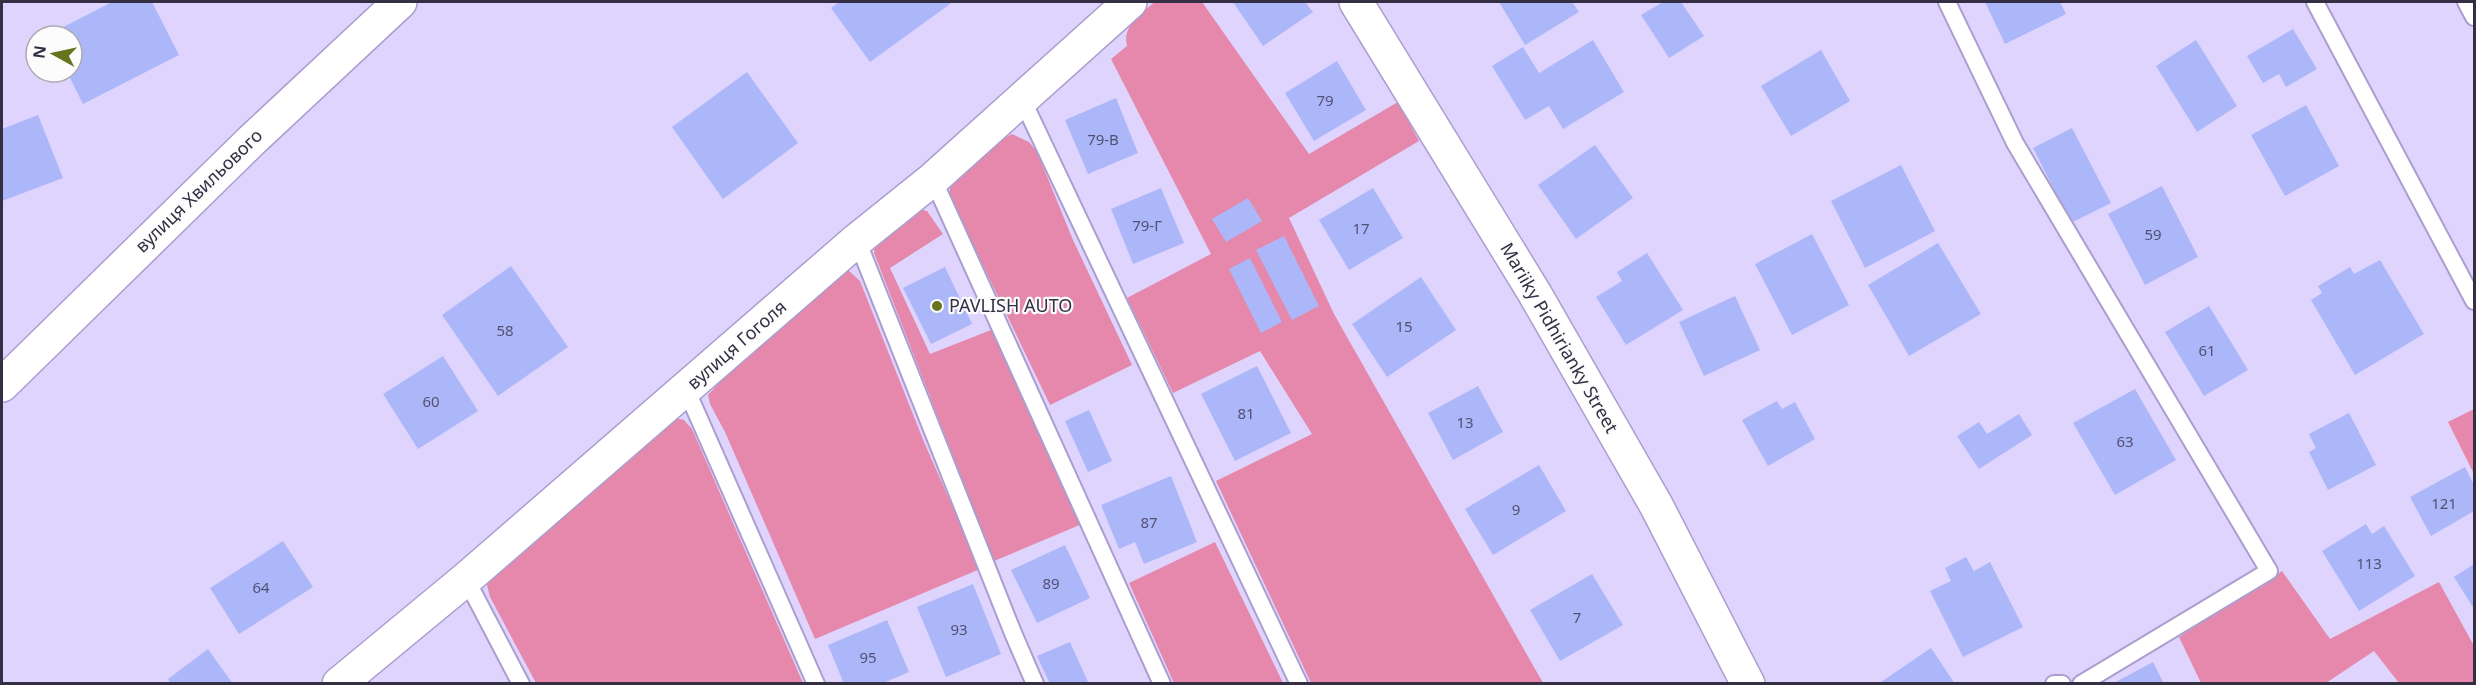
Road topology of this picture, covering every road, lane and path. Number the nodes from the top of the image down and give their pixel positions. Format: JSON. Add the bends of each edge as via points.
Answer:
{"nodes":[{"id":1,"x":400,"y":2,"type":"edge"},
{"id":2,"x":1130,"y":2,"type":"edge"},
{"id":3,"x":1356,"y":2,"type":"edge"},
{"id":4,"x":1947,"y":2,"type":"edge"},
{"id":5,"x":2315,"y":2,"type":"edge"},
{"id":6,"x":2466,"y":2,"type":"edge"},
{"id":7,"x":2475,"y":17,"type":"edge"},
{"id":8,"x":1022,"y":99,"type":"junction"},
{"id":9,"x":933,"y":179,"type":"junction"},
{"id":10,"x":857,"y":240,"type":"junction"},
{"id":11,"x":2475,"y":301,"type":"edge"},
{"id":12,"x":2,"y":385,"type":"edge"},
{"id":13,"x":686,"y":389,"type":"junction"},
{"id":14,"x":466,"y":579,"type":"junction"},
{"id":15,"x":339,"y":684,"type":"edge"},
{"id":16,"x":521,"y":684,"type":"edge"},
{"id":17,"x":816,"y":684,"type":"edge"},
{"id":18,"x":1035,"y":684,"type":"edge"},
{"id":19,"x":1162,"y":684,"type":"edge"},
{"id":20,"x":1299,"y":684,"type":"edge"},
{"id":21,"x":1748,"y":684,"type":"edge"},
{"id":22,"x":2054,"y":684,"type":"edge"},
{"id":23,"x":2061,"y":684,"type":"edge"},
{"id":24,"x":2081,"y":684,"type":"edge"}],
"edges":[{"from":1,"to":12,"type":"street","name":"вулиця Хвильового","via":[[250,141]]},
{"from":2,"to":8,"type":"street","name":"вулиця Гоголя"},
{"from":3,"to":21,"type":"street","name":"Mariiky Pidhirianky Street","via":[[1535,294],[1656,506]]},
{"from":4,"to":24,"type":"lane","via":[[2015,143],[2269,571]]},
{"from":5,"to":11,"type":"lane"},
{"from":6,"to":7,"type":"lane"},
{"from":8,"to":9,"type":"street","name":"вулиця Гоголя"},
{"from":8,"to":20,"type":"lane"},
{"from":9,"to":10,"type":"street","name":"вулиця Гоголя"},
{"from":9,"to":19,"type":"lane"},
{"from":10,"to":13,"type":"street","name":"вулиця Гоголя"},
{"from":10,"to":18,"type":"lane"},
{"from":13,"to":14,"type":"street","name":"вулиця Гоголя"},
{"from":13,"to":17,"type":"lane"},
{"from":14,"to":15,"type":"street","name":"вулиця Гоголя"},
{"from":14,"to":16,"type":"lane"},
{"from":22,"to":23,"type":"lane"}]}
